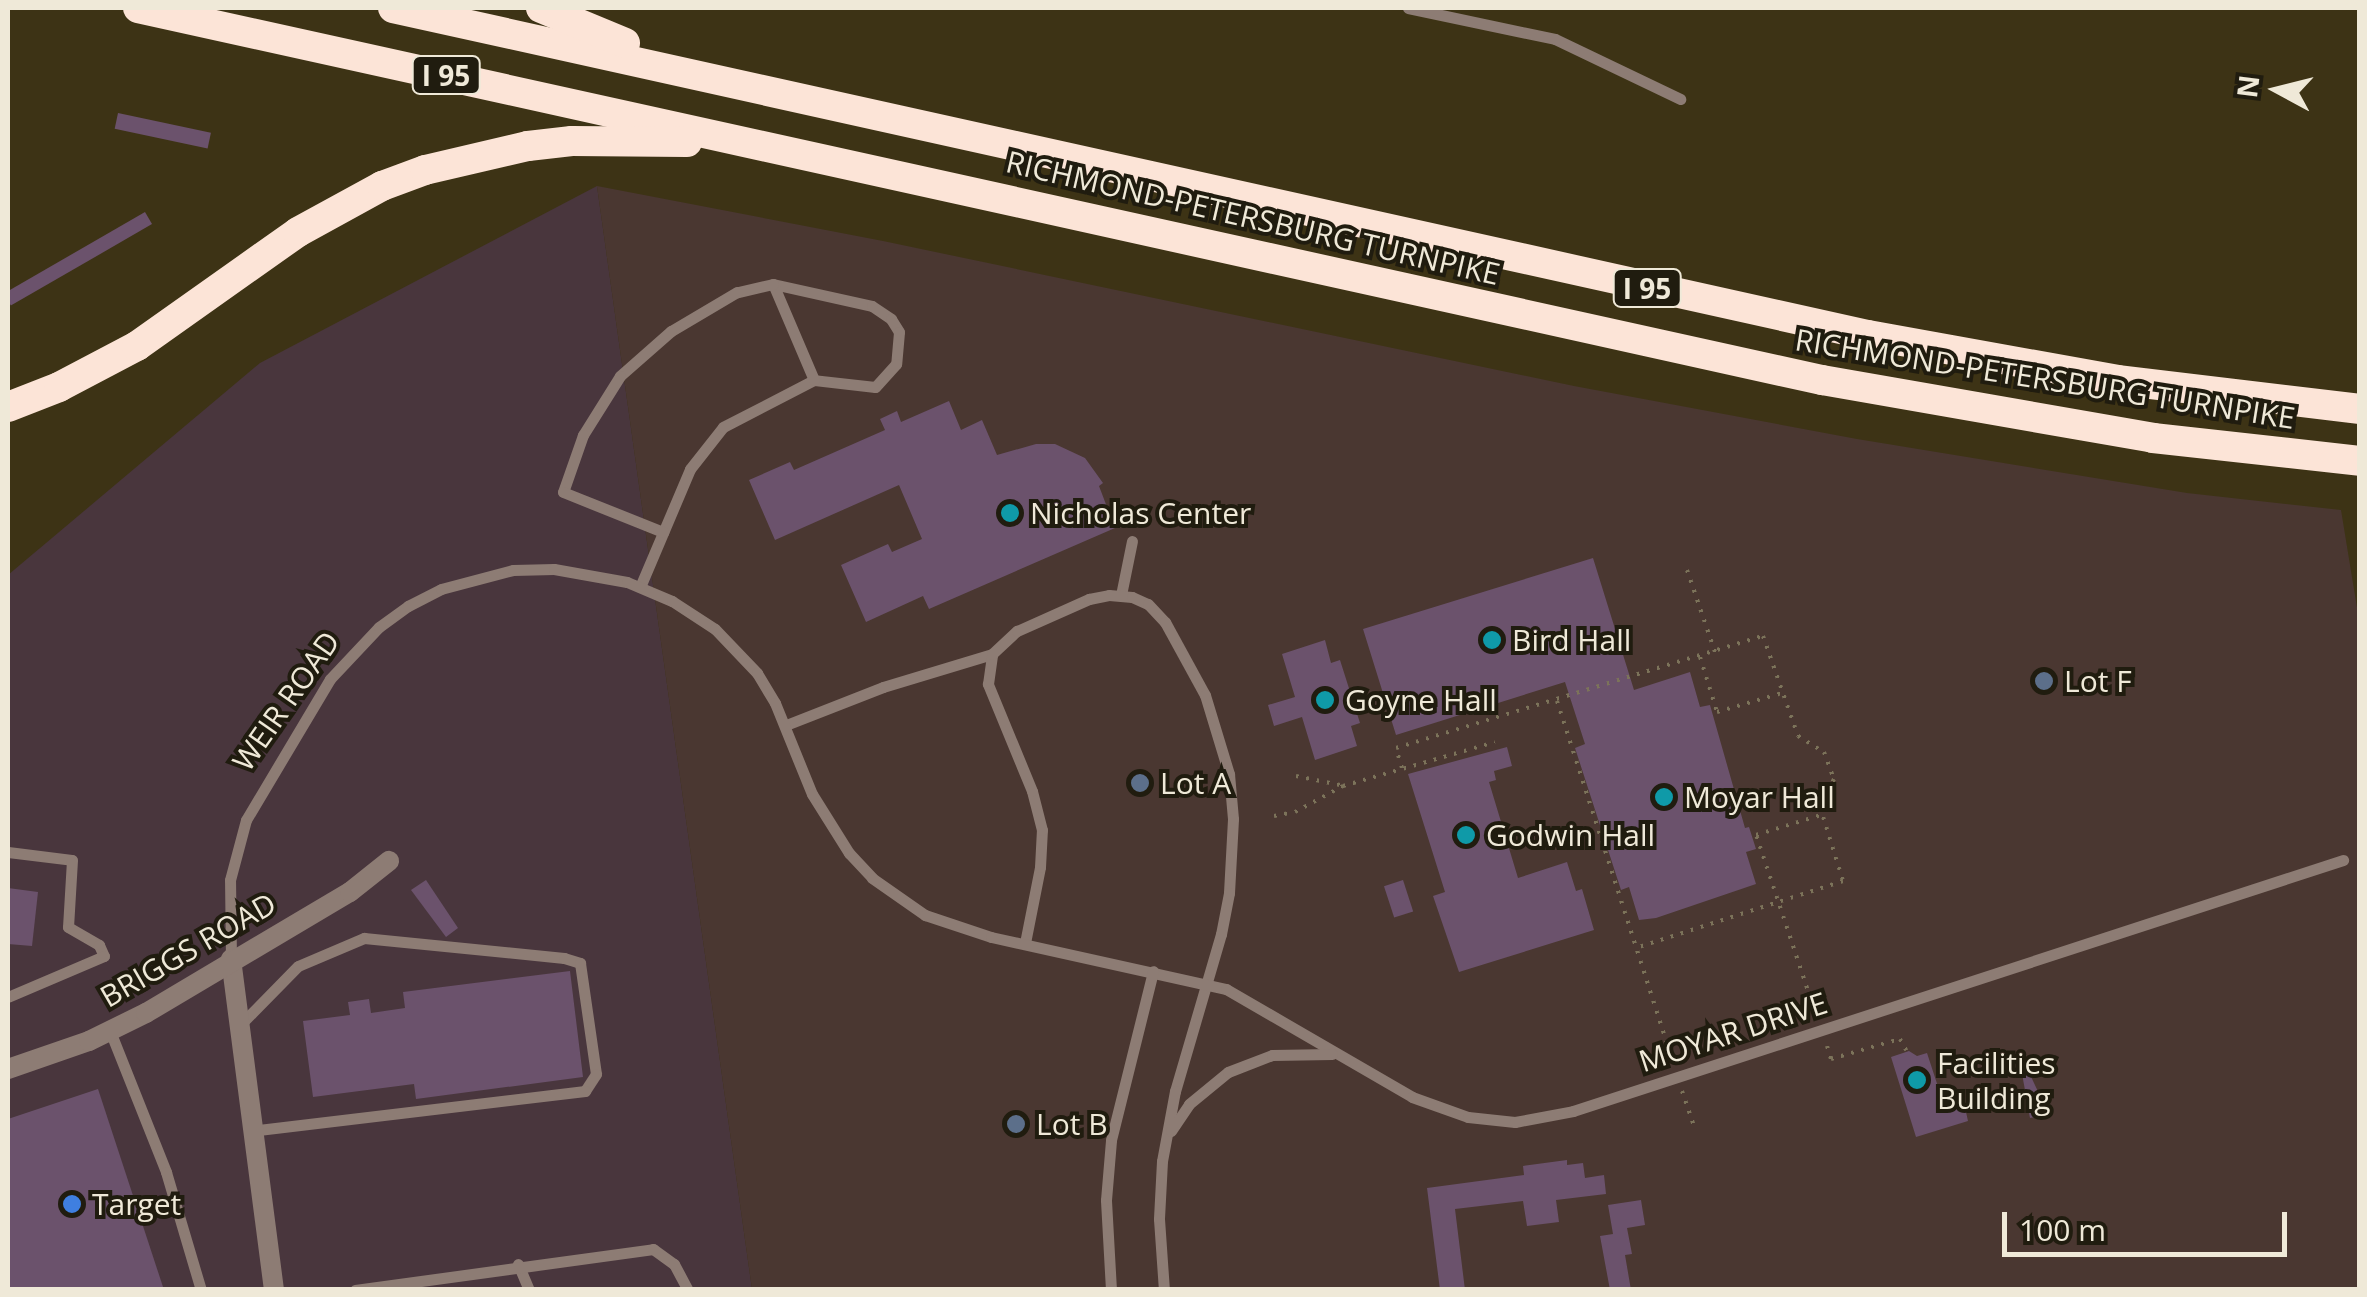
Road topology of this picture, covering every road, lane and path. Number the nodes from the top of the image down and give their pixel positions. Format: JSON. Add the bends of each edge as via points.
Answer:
{"nodes":[{"id":1,"x":138,"y":8,"type":"edge"},
{"id":2,"x":393,"y":8,"type":"edge"},
{"id":3,"x":540,"y":8,"type":"edge"},
{"id":4,"x":1408,"y":8,"type":"edge"},
{"id":5,"x":702,"y":74,"type":"junction"},
{"id":6,"x":1680,"y":98,"type":"dead end"},
{"id":7,"x":754,"y":144,"type":"junction"},
{"id":8,"x":773,"y":284,"type":"junction"},
{"id":9,"x":814,"y":380,"type":"junction"},
{"id":10,"x":8,"y":406,"type":"edge"},
{"id":11,"x":2360,"y":409,"type":"edge"},
{"id":12,"x":2360,"y":461,"type":"edge"},
{"id":13,"x":663,"y":532,"type":"junction"},
{"id":14,"x":1132,"y":541,"type":"dead end"},
{"id":15,"x":1687,"y":570,"type":"dead end"},
{"id":16,"x":640,"y":588,"type":"junction"},
{"id":17,"x":1121,"y":595,"type":"junction"},
{"id":18,"x":1715,"y":652,"type":"junction"},
{"id":19,"x":992,"y":654,"type":"junction"},
{"id":20,"x":1699,"y":657,"type":"junction"},
{"id":21,"x":1782,"y":693,"type":"junction"},
{"id":22,"x":1557,"y":701,"type":"junction"},
{"id":23,"x":786,"y":725,"type":"junction"},
{"id":24,"x":1495,"y":742,"type":"dead end"},
{"id":25,"x":1402,"y":768,"type":"junction"},
{"id":26,"x":1296,"y":776,"type":"dead end"},
{"id":27,"x":1343,"y":786,"type":"junction"},
{"id":28,"x":1823,"y":814,"type":"junction"},
{"id":29,"x":1274,"y":816,"type":"dead end"},
{"id":30,"x":8,"y":852,"type":"edge"},
{"id":31,"x":2344,"y":860,"type":"dead end"},
{"id":32,"x":389,"y":861,"type":"dead end"},
{"id":33,"x":1776,"y":904,"type":"junction"},
{"id":34,"x":1025,"y":943,"type":"junction"},
{"id":35,"x":1635,"y":948,"type":"junction"},
{"id":36,"x":231,"y":959,"type":"junction"},
{"id":37,"x":1153,"y":971,"type":"junction"},
{"id":38,"x":1207,"y":984,"type":"junction"},
{"id":39,"x":8,"y":997,"type":"edge"},
{"id":40,"x":240,"y":1024,"type":"junction"},
{"id":41,"x":1821,"y":1030,"type":"junction"},
{"id":42,"x":110,"y":1031,"type":"junction"},
{"id":43,"x":1906,"y":1050,"type":"dead end"},
{"id":44,"x":1337,"y":1054,"type":"junction"},
{"id":45,"x":8,"y":1069,"type":"edge"},
{"id":46,"x":1677,"y":1076,"type":"junction"},
{"id":47,"x":1695,"y":1129,"type":"dead end"},
{"id":48,"x":256,"y":1130,"type":"junction"},
{"id":49,"x":1166,"y":1139,"type":"junction"},
{"id":50,"x":518,"y":1264,"type":"junction"},
{"id":51,"x":372,"y":1288,"type":"edge"},
{"id":52,"x":686,"y":1289,"type":"edge"},
{"id":53,"x":200,"y":1290,"type":"edge"},
{"id":54,"x":274,"y":1290,"type":"edge"},
{"id":55,"x":355,"y":1290,"type":"edge"},
{"id":56,"x":529,"y":1290,"type":"edge"},
{"id":57,"x":1111,"y":1290,"type":"edge"},
{"id":58,"x":1164,"y":1290,"type":"edge"}],
"edges":[{"from":1,"to":7,"type":"highway","name":"RICHMOND-PETERSBURG TURNPIKE","number":"I 95"},
{"from":2,"to":5,"type":"highway","name":"RICHMOND-PETERSBURG TURNPIKE","number":"I 95"},
{"from":3,"to":5,"type":"highway"},
{"from":4,"to":6,"type":"lane","via":[[1555,39]]},
{"from":5,"to":11,"type":"highway","name":"RICHMOND-PETERSBURG TURNPIKE","number":"I 95","via":[[1868,335],[2116,380]]},
{"from":7,"to":10,"type":"highway","via":[[572,141],[425,170],[346,203],[137,346]]},
{"from":7,"to":12,"type":"highway","name":"RICHMOND-PETERSBURG TURNPIKE","number":"I 95","via":[[1822,380],[2153,438]]},
{"from":8,"to":9,"type":"lane"},
{"from":8,"to":9,"type":"lane","via":[[872,306],[899,332],[896,364],[876,387]]},
{"from":8,"to":13,"type":"lane","via":[[737,292],[671,330],[620,376],[583,435],[564,492]]},
{"from":9,"to":13,"type":"lane","via":[[723,427],[690,469]]},
{"from":13,"to":16,"type":"lane"},
{"from":14,"to":17,"type":"lane"},
{"from":15,"to":18,"type":"path"},
{"from":16,"to":23,"type":"lane","name":"WEIR ROAD","via":[[672,600],[715,630],[756,674]]},
{"from":16,"to":36,"type":"lane","name":"WEIR ROAD","via":[[554,569],[513,570],[441,589],[379,627],[330,679],[246,820],[230,880]]},
{"from":17,"to":19,"type":"lane","via":[[1088,599],[1017,632]]},
{"from":17,"to":38,"type":"lane","via":[[1148,604],[1185,653],[1206,695],[1229,774],[1233,856]]},
{"from":18,"to":20,"type":"path"},
{"from":18,"to":21,"type":"path","via":[[1763,636]]},
{"from":19,"to":23,"type":"lane"},
{"from":19,"to":34,"type":"lane","via":[[988,684],[1042,830]]},
{"from":20,"to":21,"type":"path","via":[[1718,712]]},
{"from":20,"to":22,"type":"path"},
{"from":21,"to":28,"type":"path","via":[[1798,736],[1824,752],[1834,779]]},
{"from":22,"to":25,"type":"path","via":[[1396,748]]},
{"from":22,"to":35,"type":"path"},
{"from":23,"to":34,"type":"lane","name":"WEIR ROAD","via":[[829,826],[872,878],[925,915]]},
{"from":24,"to":25,"type":"path"},
{"from":25,"to":27,"type":"path"},
{"from":26,"to":27,"type":"path"},
{"from":27,"to":29,"type":"path"},
{"from":28,"to":33,"type":"path","via":[[1843,881]]},
{"from":28,"to":33,"type":"path","via":[[1756,835]]},
{"from":30,"to":39,"type":"lane","via":[[72,860],[68,927],[99,945],[104,956]]},
{"from":31,"to":41,"type":"lane","name":"MOYAR DRIVE"},
{"from":32,"to":36,"type":"street","name":"BRIGGS ROAD","via":[[350,892]]},
{"from":33,"to":35,"type":"path"},
{"from":33,"to":41,"type":"path"},
{"from":34,"to":37,"type":"lane","name":"WEIR ROAD"},
{"from":35,"to":46,"type":"path"},
{"from":36,"to":40,"type":"street","name":"WEIR ROAD"},
{"from":36,"to":42,"type":"street","name":"BRIGGS ROAD"},
{"from":37,"to":38,"type":"lane","name":"MOYAR DRIVE"},
{"from":37,"to":57,"type":"lane","via":[[1111,1140]]},
{"from":38,"to":44,"type":"lane","name":"MOYAR DRIVE","via":[[1239,994]]},
{"from":38,"to":49,"type":"lane"},
{"from":40,"to":48,"type":"street","name":"WEIR ROAD"},
{"from":40,"to":48,"type":"lane","via":[[298,966],[364,938],[580,963],[596,1074],[585,1091]]},
{"from":41,"to":43,"type":"path","via":[[1831,1059],[1900,1039]]},
{"from":41,"to":46,"type":"lane","name":"MOYAR DRIVE"},
{"from":42,"to":45,"type":"street","name":"BRIGGS ROAD"},
{"from":42,"to":53,"type":"lane","via":[[166,1172]]},
{"from":44,"to":46,"type":"lane","name":"MOYAR DRIVE","via":[[1429,1106],[1490,1121],[1542,1119]]},
{"from":44,"to":49,"type":"lane","via":[[1272,1054],[1228,1072],[1189,1104]]},
{"from":46,"to":47,"type":"path"},
{"from":48,"to":54,"type":"street","name":"WEIR ROAD"},
{"from":49,"to":58,"type":"lane","via":[[1159,1219]]},
{"from":50,"to":51,"type":"lane"},
{"from":50,"to":52,"type":"lane","via":[[653,1249],[674,1264]]},
{"from":50,"to":56,"type":"lane"},
{"from":51,"to":55,"type":"lane"}]}
